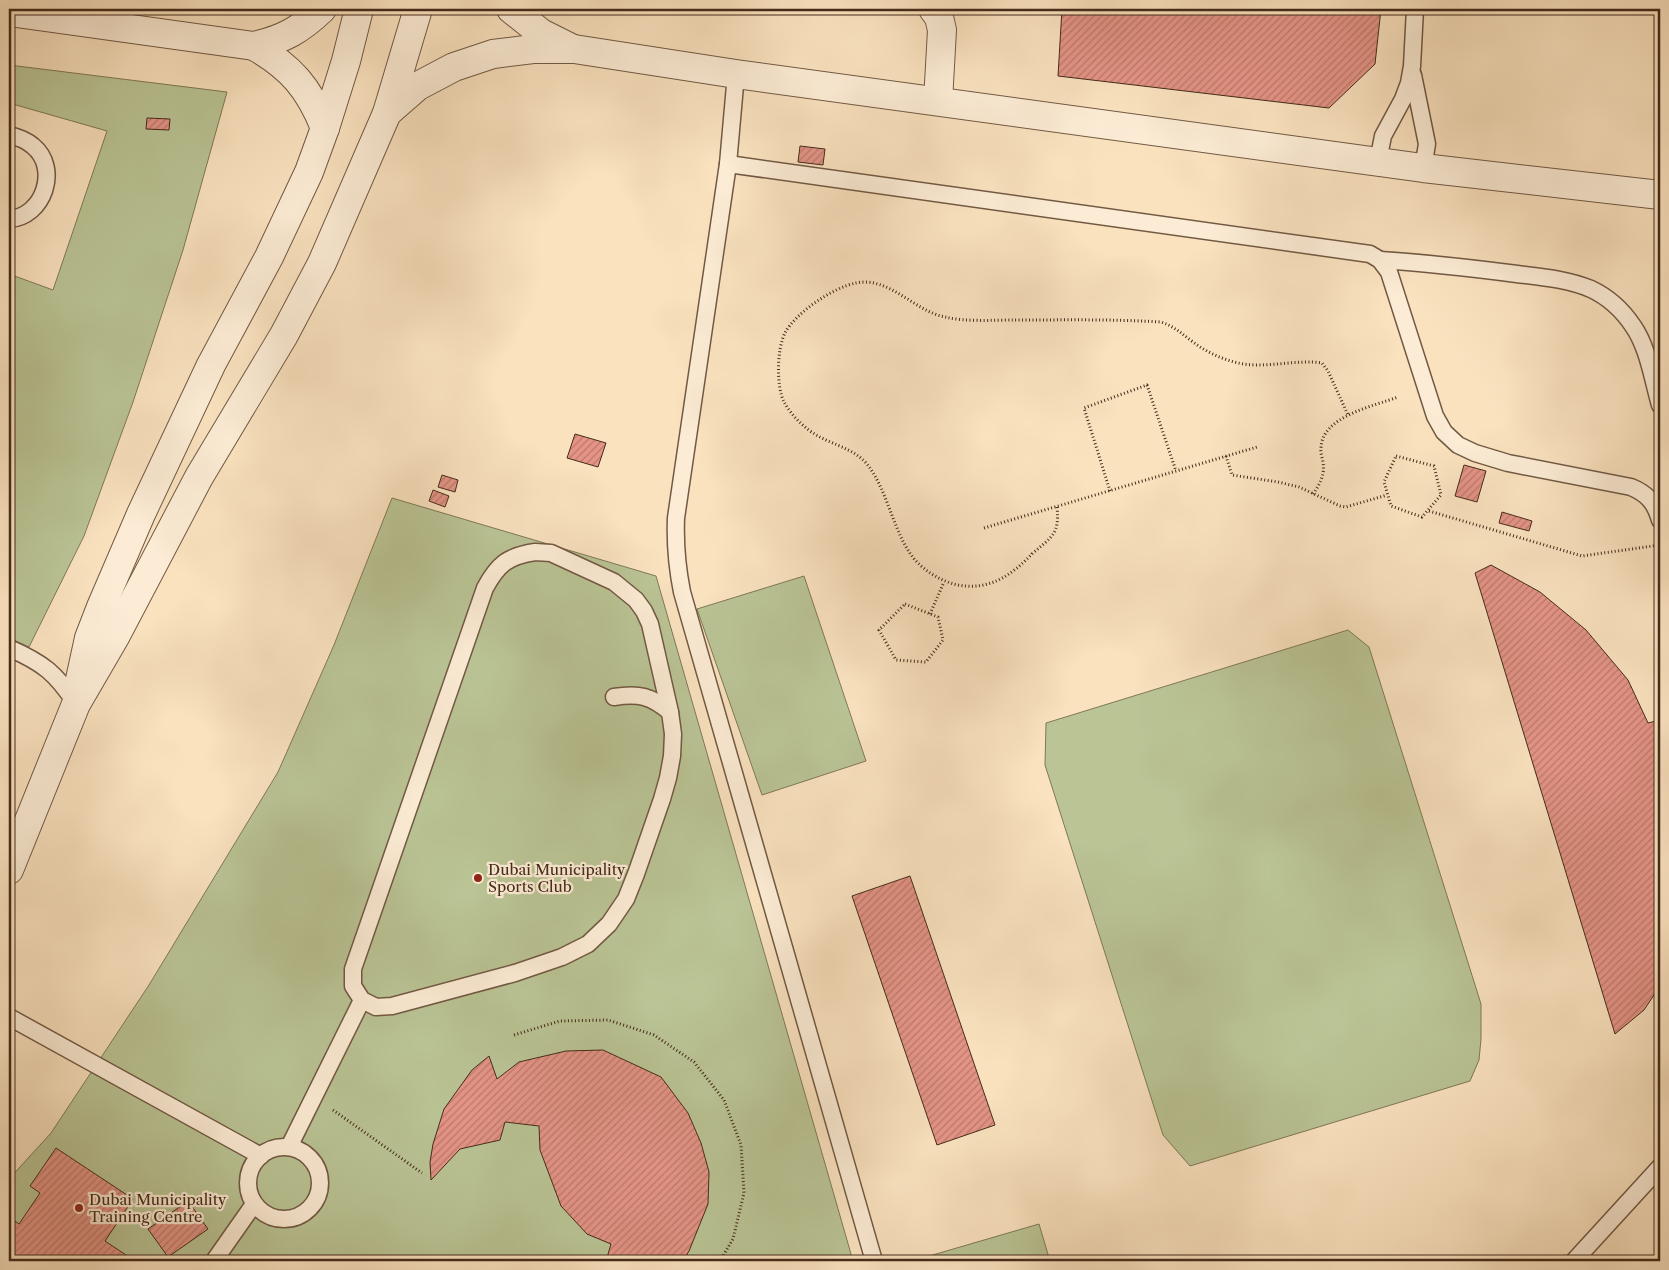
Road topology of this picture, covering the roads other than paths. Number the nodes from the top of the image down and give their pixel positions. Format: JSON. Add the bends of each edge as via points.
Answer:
{"nodes":[{"id":1,"x":322,"y":9,"type":"edge"},
{"id":2,"x":359,"y":9,"type":"edge"},
{"id":3,"x":418,"y":9,"type":"edge"},
{"id":4,"x":511,"y":9,"type":"edge"},
{"id":5,"x":933,"y":9,"type":"edge"},
{"id":6,"x":1415,"y":9,"type":"edge"},
{"id":7,"x":9,"y":12,"type":"edge"},
{"id":8,"x":254,"y":46,"type":"junction"},
{"id":9,"x":574,"y":49,"type":"junction"},
{"id":10,"x":1412,"y":66,"type":"junction"},
{"id":11,"x":736,"y":74,"type":"junction"},
{"id":12,"x":938,"y":101,"type":"junction"},
{"id":13,"x":387,"y":112,"type":"junction"},
{"id":14,"x":325,"y":128,"type":"junction"},
{"id":15,"x":9,"y":135,"type":"edge"},
{"id":16,"x":1378,"y":160,"type":"junction"},
{"id":17,"x":728,"y":164,"type":"junction"},
{"id":18,"x":1423,"y":168,"type":"junction"},
{"id":19,"x":1660,"y":194,"type":"edge"},
{"id":20,"x":9,"y":218,"type":"edge"},
{"id":21,"x":1380,"y":260,"type":"junction"},
{"id":22,"x":1660,"y":405,"type":"edge"},
{"id":23,"x":1656,"y":498,"type":"edge"},
{"id":24,"x":1660,"y":520,"type":"edge"},
{"id":25,"x":9,"y":648,"type":"edge"},
{"id":26,"x":614,"y":697,"type":"dead end"},
{"id":27,"x":76,"y":704,"type":"junction"},
{"id":28,"x":670,"y":712,"type":"junction"},
{"id":29,"x":9,"y":870,"type":"edge"},
{"id":30,"x":362,"y":1000,"type":"junction"},
{"id":31,"x":9,"y":1017,"type":"edge"},
{"id":32,"x":289,"y":1147,"type":"junction"},
{"id":33,"x":261,"y":1156,"type":"junction"},
{"id":34,"x":1660,"y":1167,"type":"edge"},
{"id":35,"x":254,"y":1204,"type":"junction"},
{"id":36,"x":214,"y":1261,"type":"edge"},
{"id":37,"x":874,"y":1261,"type":"edge"},
{"id":38,"x":1574,"y":1261,"type":"edge"}],
"edges":[{"from":1,"to":8,"type":"street","via":[[292,34]]},
{"from":2,"to":14,"type":"street"},
{"from":3,"to":13,"type":"street"},
{"from":4,"to":9,"type":"street","via":[[541,33]]},
{"from":5,"to":12,"type":"street","via":[[942,30]]},
{"from":6,"to":10,"type":"lane"},
{"from":7,"to":8,"type":"street"},
{"from":8,"to":14,"type":"street","via":[[285,66],[306,88]]},
{"from":9,"to":11,"type":"street"},
{"from":9,"to":13,"type":"street","via":[[533,49],[493,54],[454,67],[418,86]]},
{"from":10,"to":16,"type":"lane","via":[[1403,99],[1383,136]]},
{"from":10,"to":18,"type":"lane","via":[[1426,131]]},
{"from":11,"to":12,"type":"street"},
{"from":11,"to":17,"type":"lane"},
{"from":12,"to":16,"type":"street"},
{"from":13,"to":27,"type":"street","via":[[322,263],[284,335],[199,477]]},
{"from":14,"to":27,"type":"street","via":[[290,215],[190,409],[101,607],[89,638]]},
{"from":15,"to":20,"type":"lane","via":[[22,138],[35,147],[47,174],[45,190],[38,203],[27,213]]},
{"from":16,"to":18,"type":"street"},
{"from":17,"to":21,"type":"lane","via":[[1357,252]]},
{"from":17,"to":37,"type":"lane","via":[[676,518],[677,568],[686,609]]},
{"from":18,"to":19,"type":"street"},
{"from":21,"to":22,"type":"lane","via":[[1445,264],[1539,277],[1592,290],[1616,306],[1634,328],[1646,353]]},
{"from":21,"to":23,"type":"lane","via":[[1391,279],[1435,416],[1444,432],[1458,445],[1508,463],[1631,487]]},
{"from":23,"to":24,"type":"lane"},
{"from":25,"to":27,"type":"lane","via":[[46,668],[63,684]]},
{"from":26,"to":28,"type":"lane","via":[[644,696]]},
{"from":27,"to":29,"type":"street"},
{"from":28,"to":30,"type":"lane","via":[[673,734],[668,778],[636,874],[626,899],[609,924],[588,944],[515,973],[392,1006],[376,1007]]},
{"from":28,"to":30,"type":"lane","via":[[650,624],[626,590],[551,553],[518,555],[504,562],[485,588],[352,970],[353,986]]},
{"from":30,"to":32,"type":"lane"},
{"from":31,"to":33,"type":"lane"},
{"from":32,"to":33,"type":"lane","via":[[274,1149]]},
{"from":32,"to":35,"type":"lane","via":[[306,1154],[317,1168],[320,1185],[315,1202],[302,1215],[285,1220],[267,1216]]},
{"from":33,"to":35,"type":"lane","via":[[250,1170],[248,1187]]},
{"from":34,"to":38,"type":"lane"},
{"from":35,"to":36,"type":"lane"}]}
